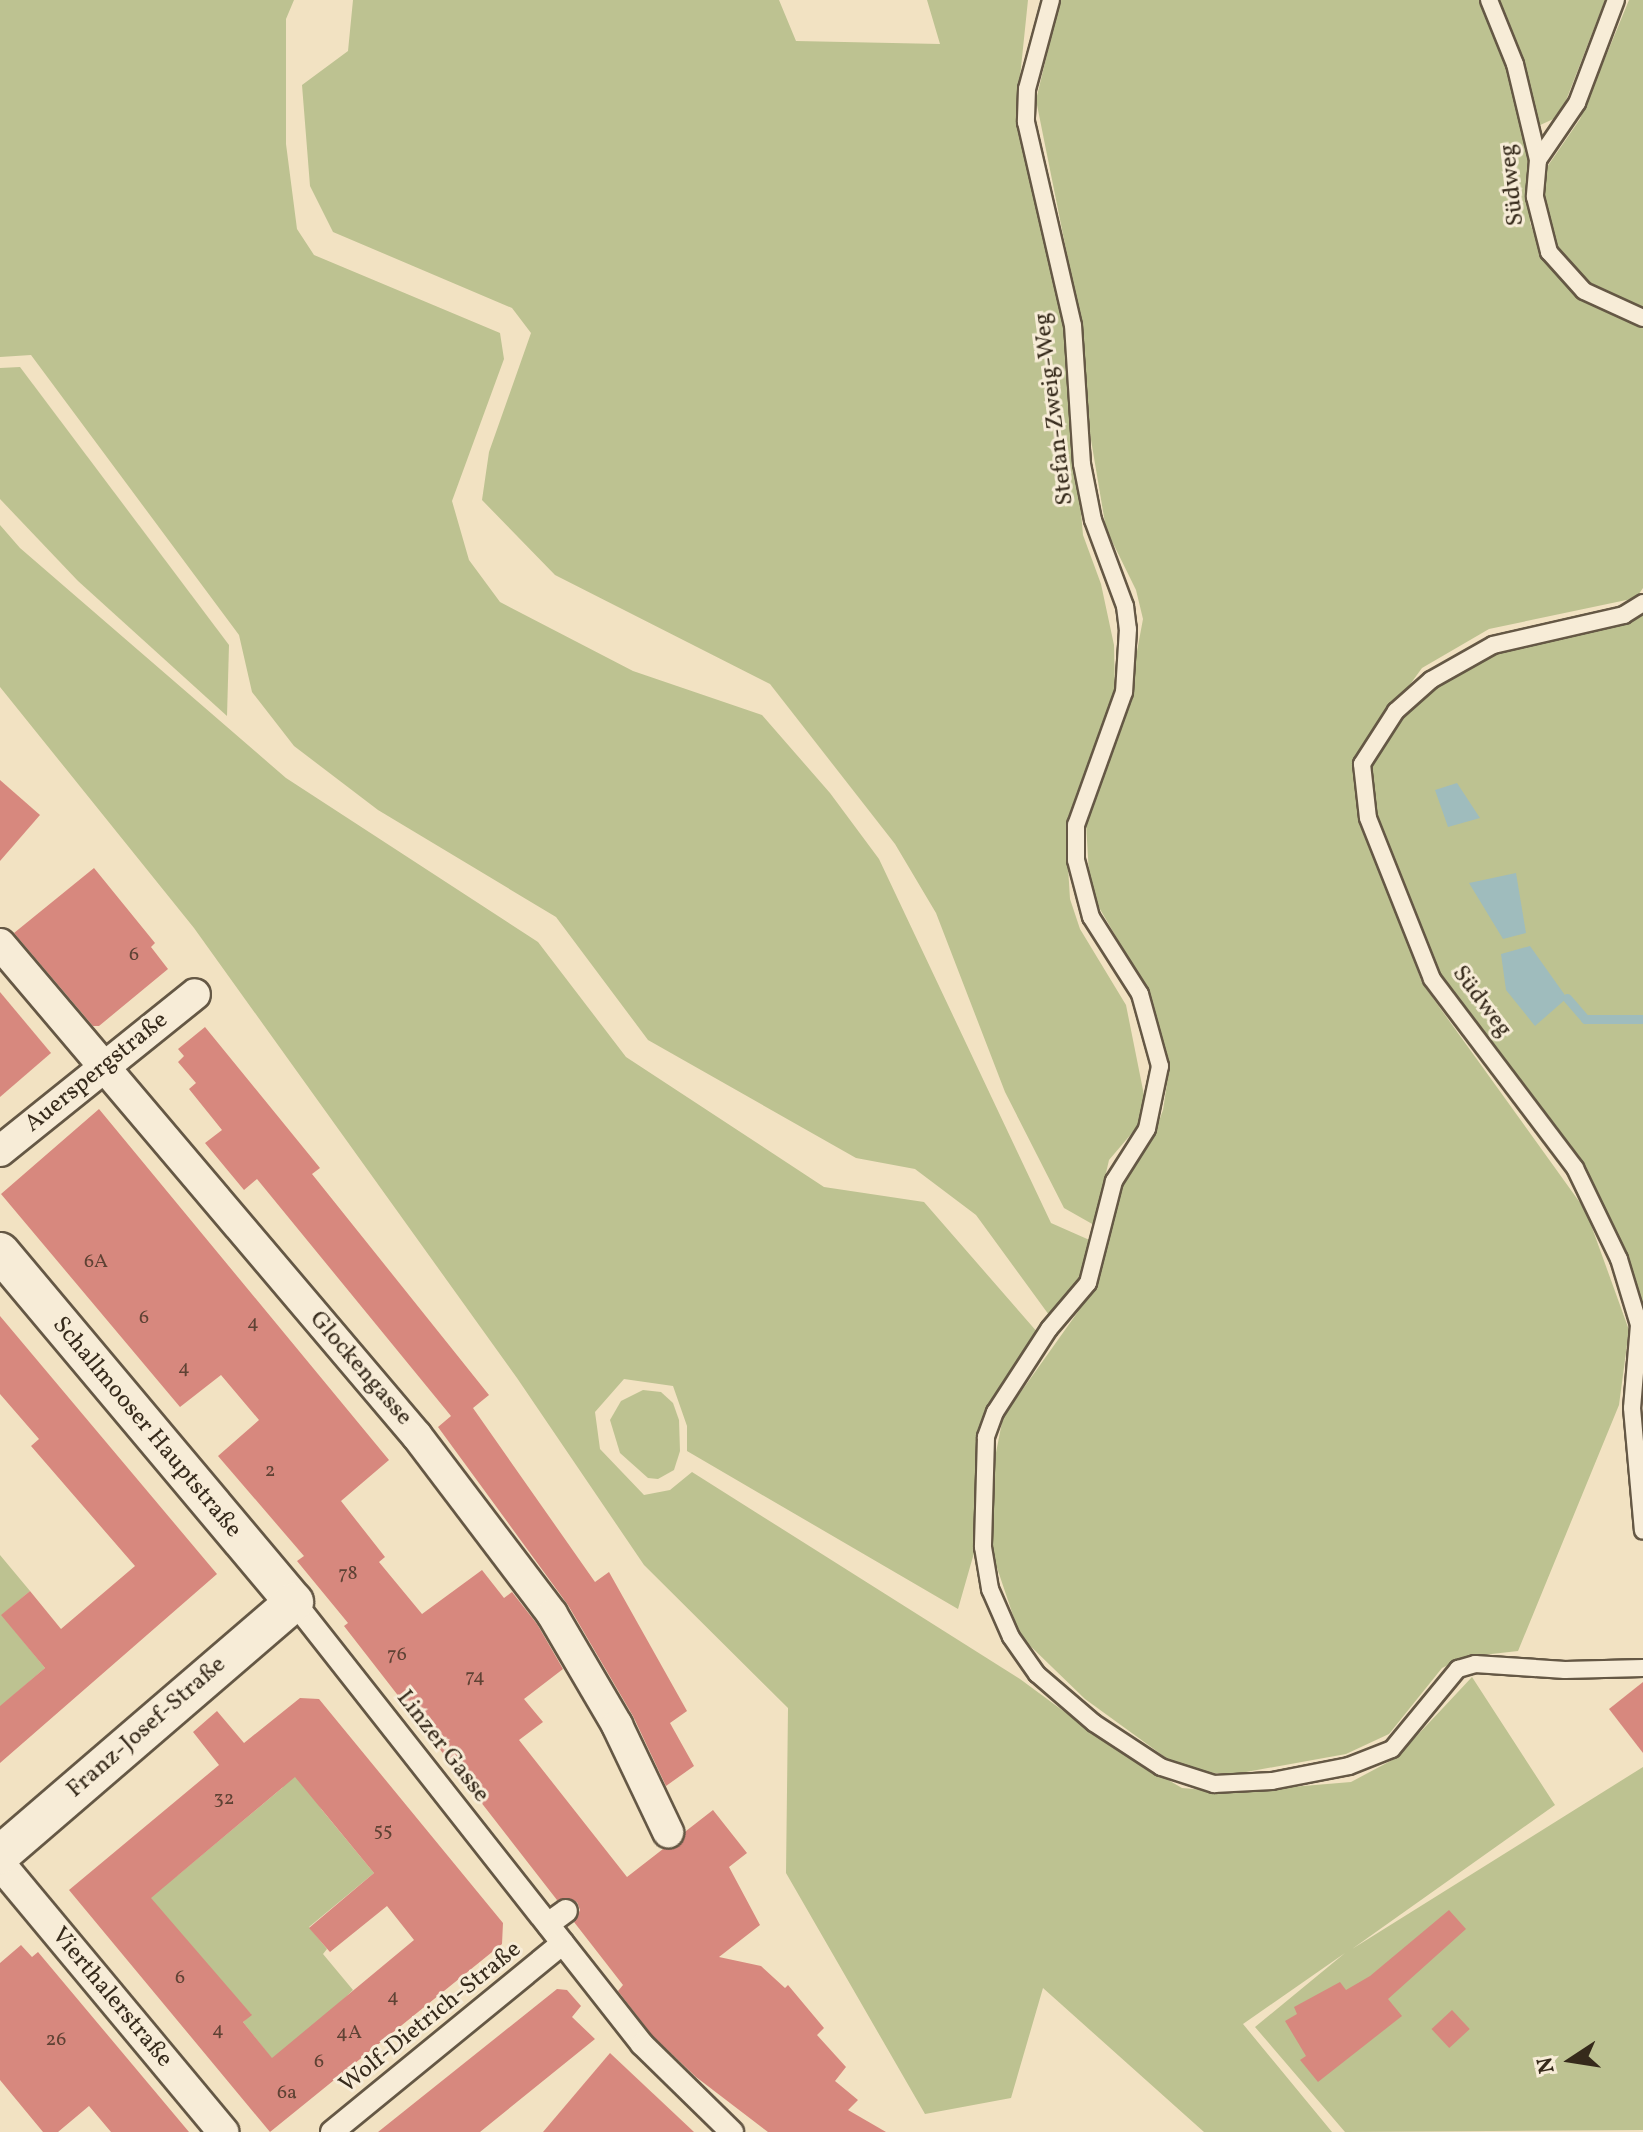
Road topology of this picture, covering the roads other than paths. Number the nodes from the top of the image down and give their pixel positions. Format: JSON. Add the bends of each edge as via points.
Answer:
{"nodes":[{"id":1,"x":1051,"y":0,"type":"edge"},
{"id":2,"x":1489,"y":0,"type":"edge"},
{"id":3,"x":1616,"y":0,"type":"edge"},
{"id":4,"x":1538,"y":160,"type":"junction"},
{"id":5,"x":1643,"y":318,"type":"edge"},
{"id":6,"x":1643,"y":603,"type":"edge"},
{"id":7,"x":0,"y":944,"type":"edge"},
{"id":8,"x":195,"y":994,"type":"dead end"},
{"id":9,"x":104,"y":1067,"type":"junction"},
{"id":10,"x":0,"y":1151,"type":"edge"},
{"id":11,"x":0,"y":1252,"type":"edge"},
{"id":12,"x":1643,"y":1531,"type":"edge"},
{"id":13,"x":294,"y":1602,"type":"junction"},
{"id":14,"x":1643,"y":1668,"type":"edge"},
{"id":15,"x":668,"y":1832,"type":"dead end"},
{"id":16,"x":0,"y":1855,"type":"edge"},
{"id":17,"x":0,"y":1864,"type":"edge"},
{"id":18,"x":563,"y":1943,"type":"junction"},
{"id":19,"x":223,"y":2132,"type":"edge"},
{"id":20,"x":332,"y":2132,"type":"edge"},
{"id":21,"x":732,"y":2132,"type":"edge"}],
"edges":[{"from":1,"to":14,"type":"lane","name":"Stefan-Zweig-Weg","via":[[1027,89],[1026,122],[1073,325],[1087,492],[1128,629],[1124,692],[1076,825],[1076,860],[1091,917],[1140,994],[1160,1066],[1147,1129],[1114,1181],[1088,1283],[1049,1329],[995,1412],[986,1437],[983,1547],[990,1589],[1011,1637],[1037,1674],[1094,1723],[1161,1767],[1214,1784],[1272,1781],[1349,1766],[1392,1749],[1458,1669],[1475,1664]]},
{"from":2,"to":4,"type":"lane","name":"Südweg","via":[[1515,64]]},
{"from":3,"to":4,"type":"lane","via":[[1577,103]]},
{"from":4,"to":5,"type":"lane","name":"Südweg","via":[[1535,197],[1549,252],[1584,291]]},
{"from":6,"to":12,"type":"lane","name":"Südweg","via":[[1624,615],[1493,645],[1431,680],[1396,711],[1362,764],[1362,782],[1368,818],[1432,979],[1575,1168],[1619,1259],[1639,1325],[1632,1408]]},
{"from":7,"to":9,"type":"street","name":"Glockengasse"},
{"from":8,"to":9,"type":"street","name":"Auerspergstraße"},
{"from":9,"to":10,"type":"street","name":"Auerspergstraße"},
{"from":9,"to":15,"type":"street","name":"Glockengasse","via":[[417,1436],[552,1614],[617,1725]]},
{"from":11,"to":13,"type":"street","name":"Schallmooser Hauptstraße"},
{"from":13,"to":16,"type":"street","name":"Franz-Josef-Straße"},
{"from":13,"to":18,"type":"street","name":"Linzer Gasse","via":[[557,1918]]},
{"from":17,"to":19,"type":"street","name":"Vierthalerstraße"},
{"from":18,"to":20,"type":"street","name":"Wolf-Dietrich-Straße"},
{"from":18,"to":21,"type":"street","name":"Linzer Gasse","via":[[642,2044]]}]}
